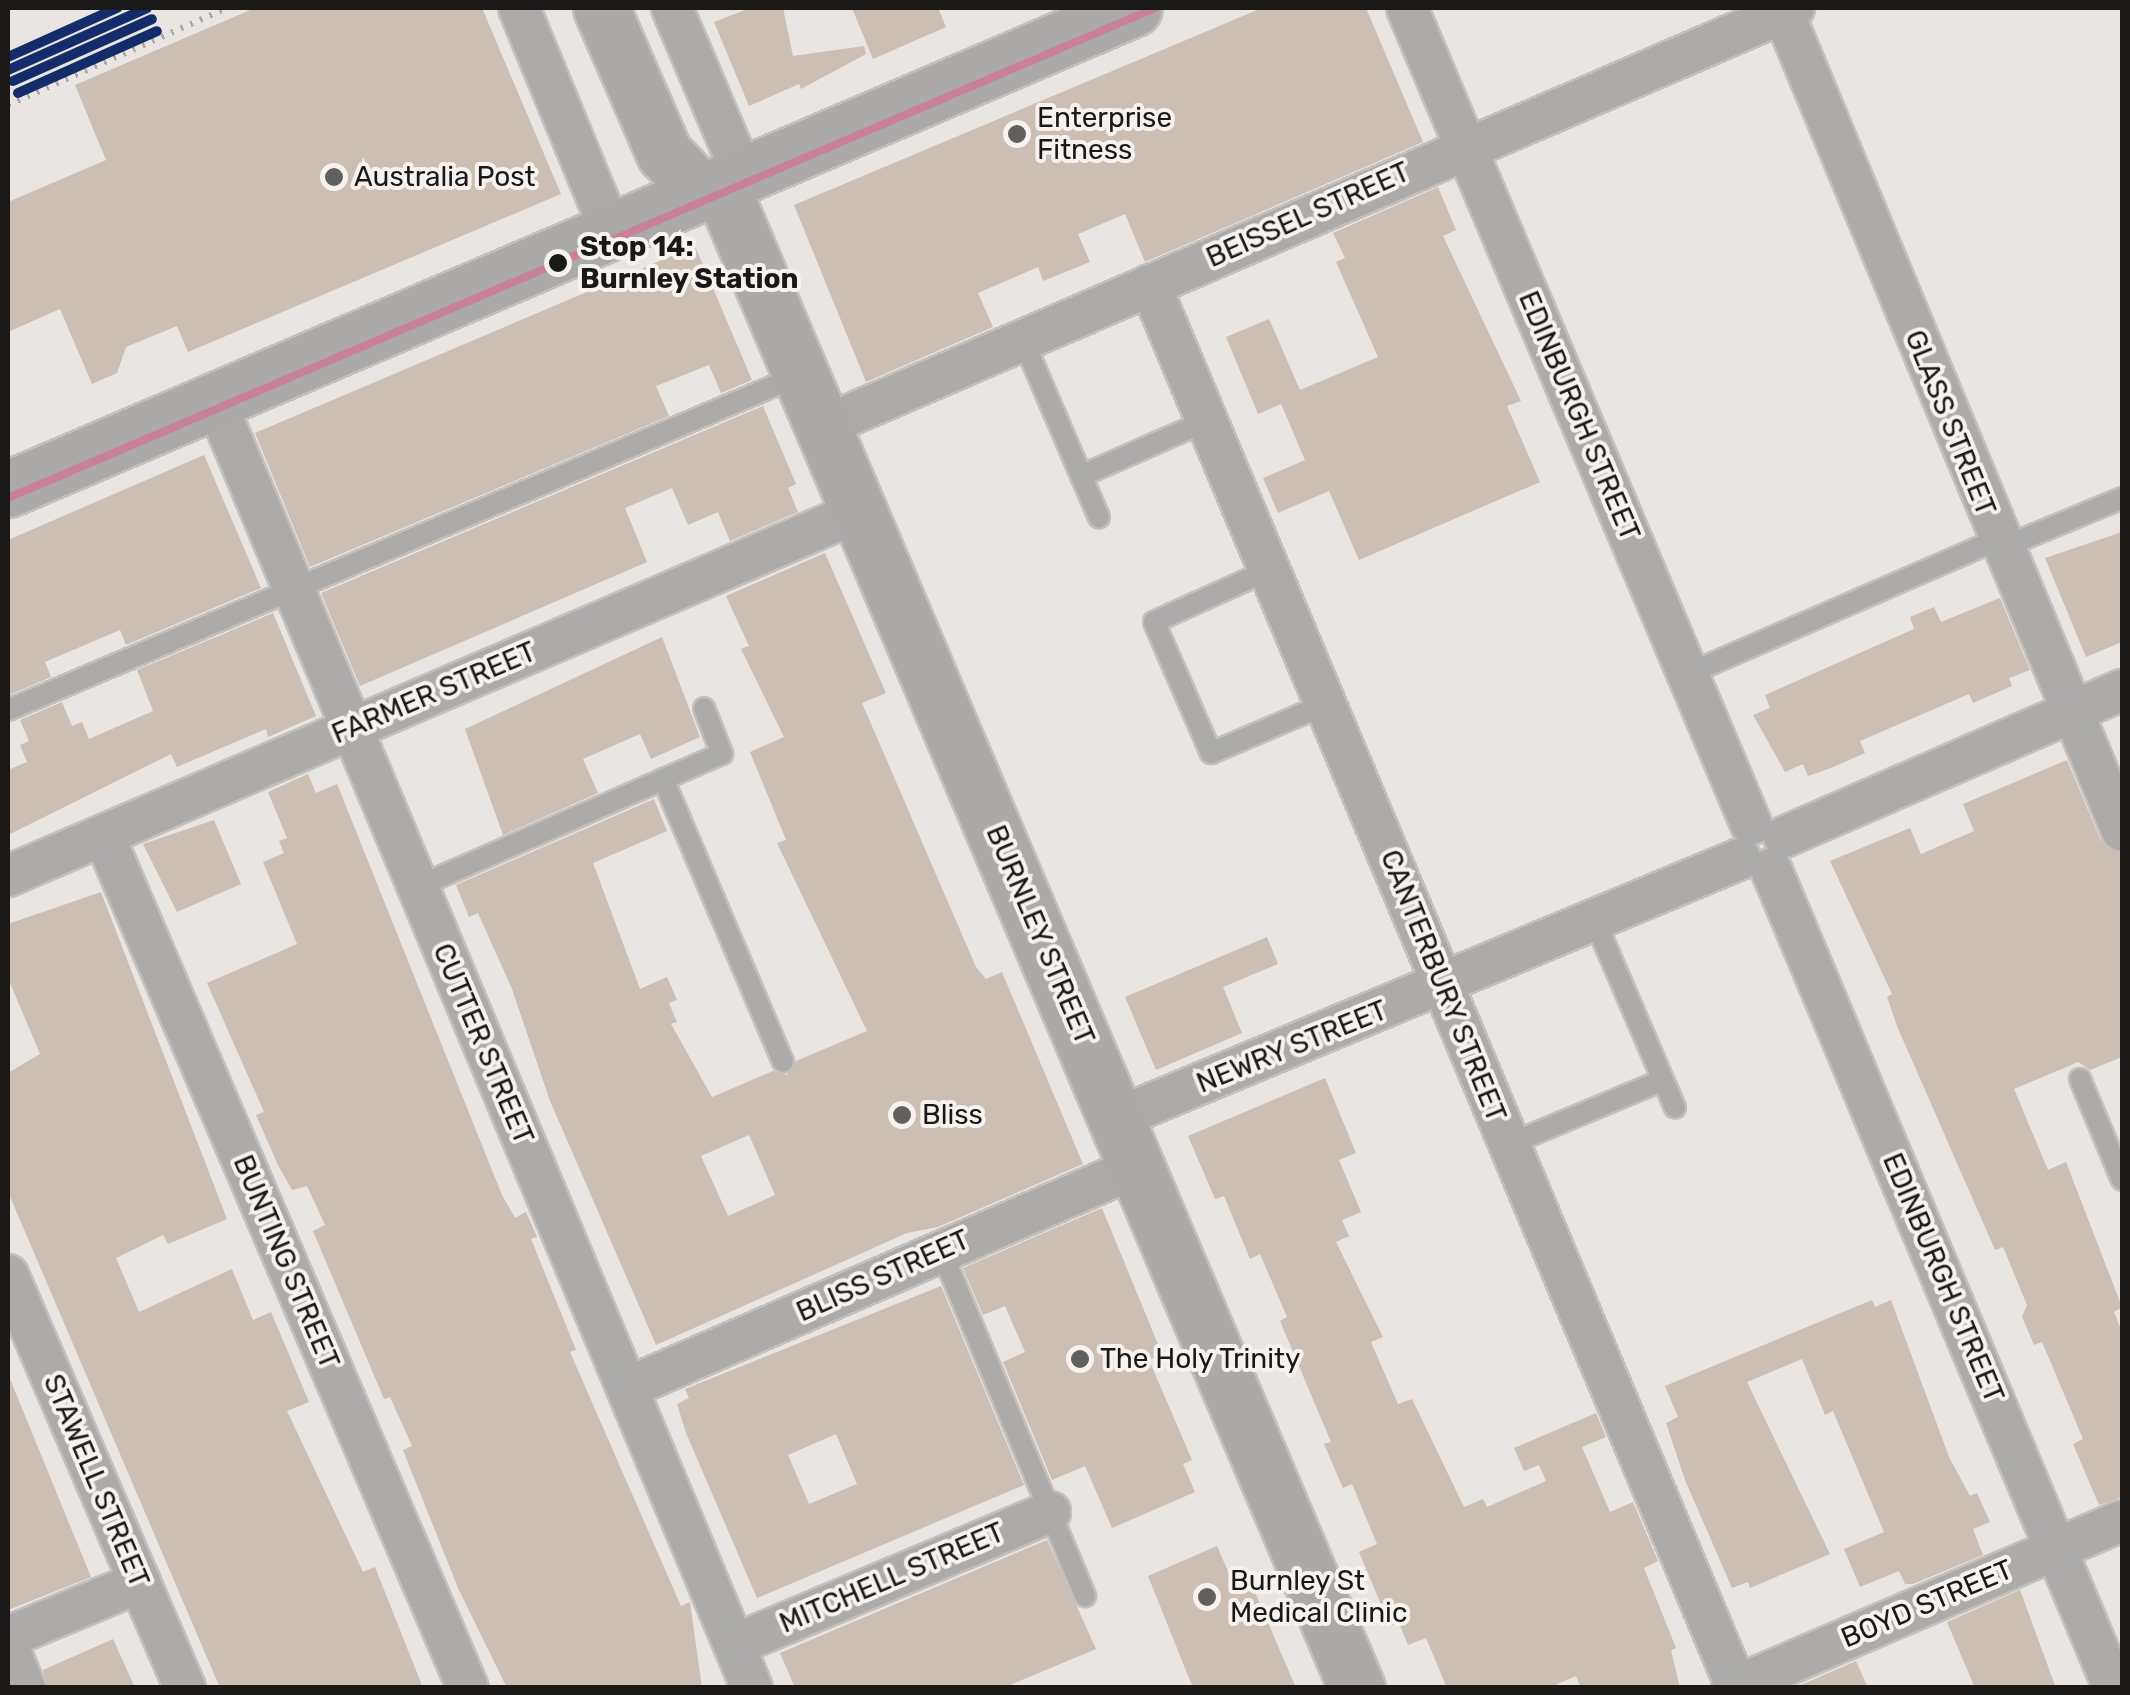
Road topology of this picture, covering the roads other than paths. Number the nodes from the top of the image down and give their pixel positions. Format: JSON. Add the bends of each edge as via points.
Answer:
{"nodes":[{"id":1,"x":518,"y":8,"type":"edge"},
{"id":2,"x":602,"y":8,"type":"edge"},
{"id":3,"x":672,"y":8,"type":"edge"},
{"id":4,"x":1134,"y":8,"type":"edge"},
{"id":5,"x":1407,"y":8,"type":"edge"},
{"id":6,"x":1788,"y":10,"type":"edge"},
{"id":7,"x":1465,"y":146,"type":"junction"},
{"id":8,"x":721,"y":184,"type":"junction"},
{"id":9,"x":611,"y":231,"type":"junction"},
{"id":10,"x":1150,"y":285,"type":"junction"},
{"id":11,"x":1023,"y":340,"type":"junction"},
{"id":12,"x":802,"y":374,"type":"junction"},
{"id":13,"x":214,"y":400,"type":"junction"},
{"id":14,"x":1206,"y":421,"type":"junction"},
{"id":15,"x":824,"y":426,"type":"junction"},
{"id":16,"x":1081,"y":476,"type":"junction"},
{"id":17,"x":8,"y":489,"type":"edge"},
{"id":18,"x":2122,"y":498,"type":"edge"},
{"id":19,"x":860,"y":511,"type":"junction"},
{"id":20,"x":1098,"y":517,"type":"dead end"},
{"id":21,"x":2000,"y":544,"type":"junction"},
{"id":22,"x":1269,"y":570,"type":"junction"},
{"id":23,"x":293,"y":590,"type":"junction"},
{"id":24,"x":1688,"y":674,"type":"junction"},
{"id":25,"x":2122,"y":690,"type":"edge"},
{"id":26,"x":1326,"y":704,"type":"junction"},
{"id":27,"x":704,"y":708,"type":"dead end"},
{"id":28,"x":8,"y":710,"type":"edge"},
{"id":29,"x":2070,"y":712,"type":"junction"},
{"id":30,"x":350,"y":729,"type":"junction"},
{"id":31,"x":663,"y":780,"type":"junction"},
{"id":32,"x":2122,"y":831,"type":"edge"},
{"id":33,"x":104,"y":836,"type":"junction"},
{"id":34,"x":1762,"y":847,"type":"junction"},
{"id":35,"x":8,"y":876,"type":"edge"},
{"id":36,"x":416,"y":887,"type":"junction"},
{"id":37,"x":1595,"y":921,"type":"junction"},
{"id":38,"x":1445,"y":983,"type":"junction"},
{"id":39,"x":782,"y":1062,"type":"dead end"},
{"id":40,"x":2080,"y":1078,"type":"dead end"},
{"id":41,"x":1662,"y":1080,"type":"junction"},
{"id":42,"x":1674,"y":1108,"type":"dead end"},
{"id":43,"x":1130,"y":1141,"type":"junction"},
{"id":44,"x":1507,"y":1145,"type":"junction"},
{"id":45,"x":2122,"y":1180,"type":"edge"},
{"id":46,"x":942,"y":1250,"type":"junction"},
{"id":47,"x":8,"y":1276,"type":"edge"},
{"id":48,"x":627,"y":1388,"type":"junction"},
{"id":49,"x":1050,"y":1512,"type":"junction"},
{"id":50,"x":2122,"y":1522,"type":"edge"},
{"id":51,"x":2056,"y":1549,"type":"junction"},
{"id":52,"x":140,"y":1582,"type":"junction"},
{"id":53,"x":1085,"y":1596,"type":"dead end"},
{"id":54,"x":8,"y":1637,"type":"edge"},
{"id":55,"x":734,"y":1644,"type":"junction"},
{"id":56,"x":8,"y":1646,"type":"edge"},
{"id":57,"x":1735,"y":1687,"type":"edge"},
{"id":58,"x":25,"y":1688,"type":"edge"},
{"id":59,"x":185,"y":1688,"type":"edge"},
{"id":60,"x":468,"y":1688,"type":"edge"},
{"id":61,"x":752,"y":1688,"type":"edge"},
{"id":62,"x":1358,"y":1688,"type":"edge"},
{"id":63,"x":2114,"y":1688,"type":"edge"}],
"edges":[{"from":1,"to":9,"type":"street"},
{"from":2,"to":8,"type":"main road","name":"BURNLEY STREET","via":[[664,153]]},
{"from":3,"to":8,"type":"street","name":"BURNLEY STREET"},
{"from":4,"to":8,"type":"main road"},
{"from":5,"to":7,"type":"street","name":"EDINBURGH STREET"},
{"from":6,"to":7,"type":"street","name":"BEISSEL STREET"},
{"from":6,"to":21,"type":"street","name":"GLASS STREET"},
{"from":7,"to":10,"type":"street","name":"BEISSEL STREET"},
{"from":7,"to":24,"type":"street","name":"EDINBURGH STREET"},
{"from":8,"to":9,"type":"main road"},
{"from":8,"to":12,"type":"main road","name":"BURNLEY STREET"},
{"from":9,"to":13,"type":"main road"},
{"from":10,"to":11,"type":"street","name":"BEISSEL STREET"},
{"from":10,"to":14,"type":"street","name":"CANTERBURY STREET"},
{"from":11,"to":15,"type":"street","name":"BEISSEL STREET"},
{"from":11,"to":16,"type":"lane"},
{"from":12,"to":15,"type":"main road","name":"BURNLEY STREET"},
{"from":12,"to":23,"type":"lane"},
{"from":13,"to":17,"type":"main road"},
{"from":13,"to":23,"type":"street","name":"CUTTER STREET"},
{"from":14,"to":16,"type":"lane"},
{"from":14,"to":22,"type":"street","name":"CANTERBURY STREET"},
{"from":15,"to":19,"type":"main road","name":"BURNLEY STREET"},
{"from":16,"to":20,"type":"lane"},
{"from":18,"to":21,"type":"lane"},
{"from":19,"to":30,"type":"street","name":"FARMER STREET"},
{"from":19,"to":43,"type":"main road","name":"BURNLEY STREET"},
{"from":21,"to":24,"type":"lane"},
{"from":21,"to":29,"type":"street","name":"GLASS STREET"},
{"from":22,"to":26,"type":"street","name":"CANTERBURY STREET"},
{"from":22,"to":26,"type":"lane","via":[[1154,622],[1211,753]]},
{"from":23,"to":28,"type":"lane"},
{"from":23,"to":30,"type":"street","name":"CUTTER STREET"},
{"from":24,"to":34,"type":"street","name":"EDINBURGH STREET"},
{"from":25,"to":29,"type":"street","name":"NEWRY STREET"},
{"from":26,"to":38,"type":"street","name":"CANTERBURY STREET"},
{"from":27,"to":31,"type":"lane","via":[[722,754]]},
{"from":29,"to":32,"type":"street","name":"GLASS STREET"},
{"from":29,"to":34,"type":"street","name":"NEWRY STREET"},
{"from":30,"to":33,"type":"street","name":"FARMER STREET"},
{"from":30,"to":36,"type":"street","name":"CUTTER STREET"},
{"from":31,"to":36,"type":"lane"},
{"from":31,"to":39,"type":"lane"},
{"from":33,"to":35,"type":"street","name":"FARMER STREET"},
{"from":33,"to":60,"type":"street","name":"BUNTING STREET"},
{"from":34,"to":37,"type":"street","name":"NEWRY STREET"},
{"from":34,"to":51,"type":"street","name":"EDINBURGH STREET"},
{"from":36,"to":48,"type":"street","name":"CUTTER STREET"},
{"from":37,"to":38,"type":"street","name":"NEWRY STREET"},
{"from":37,"to":41,"type":"lane"},
{"from":38,"to":43,"type":"street","name":"NEWRY STREET"},
{"from":38,"to":44,"type":"street","name":"CANTERBURY STREET"},
{"from":40,"to":45,"type":"lane"},
{"from":41,"to":42,"type":"lane"},
{"from":41,"to":44,"type":"lane"},
{"from":43,"to":46,"type":"street","name":"BLISS STREET"},
{"from":43,"to":62,"type":"main road","name":"BURNLEY STREET"},
{"from":44,"to":57,"type":"street","name":"CANTERBURY STREET"},
{"from":46,"to":48,"type":"street","name":"BLISS STREET"},
{"from":46,"to":49,"type":"lane"},
{"from":47,"to":52,"type":"street","name":"STAWELL STREET"},
{"from":48,"to":55,"type":"street","name":"CUTTER STREET"},
{"from":49,"to":53,"type":"lane"},
{"from":49,"to":55,"type":"street","name":"MITCHELL STREET"},
{"from":50,"to":51,"type":"street","name":"BOYD STREET"},
{"from":51,"to":57,"type":"street","name":"BOYD STREET"},
{"from":51,"to":63,"type":"street","name":"EDINBURGH STREET"},
{"from":52,"to":54,"type":"street"},
{"from":52,"to":59,"type":"street","name":"STAWELL STREET"},
{"from":55,"to":61,"type":"street","name":"CUTTER STREET"},
{"from":56,"to":58,"type":"street"}]}
